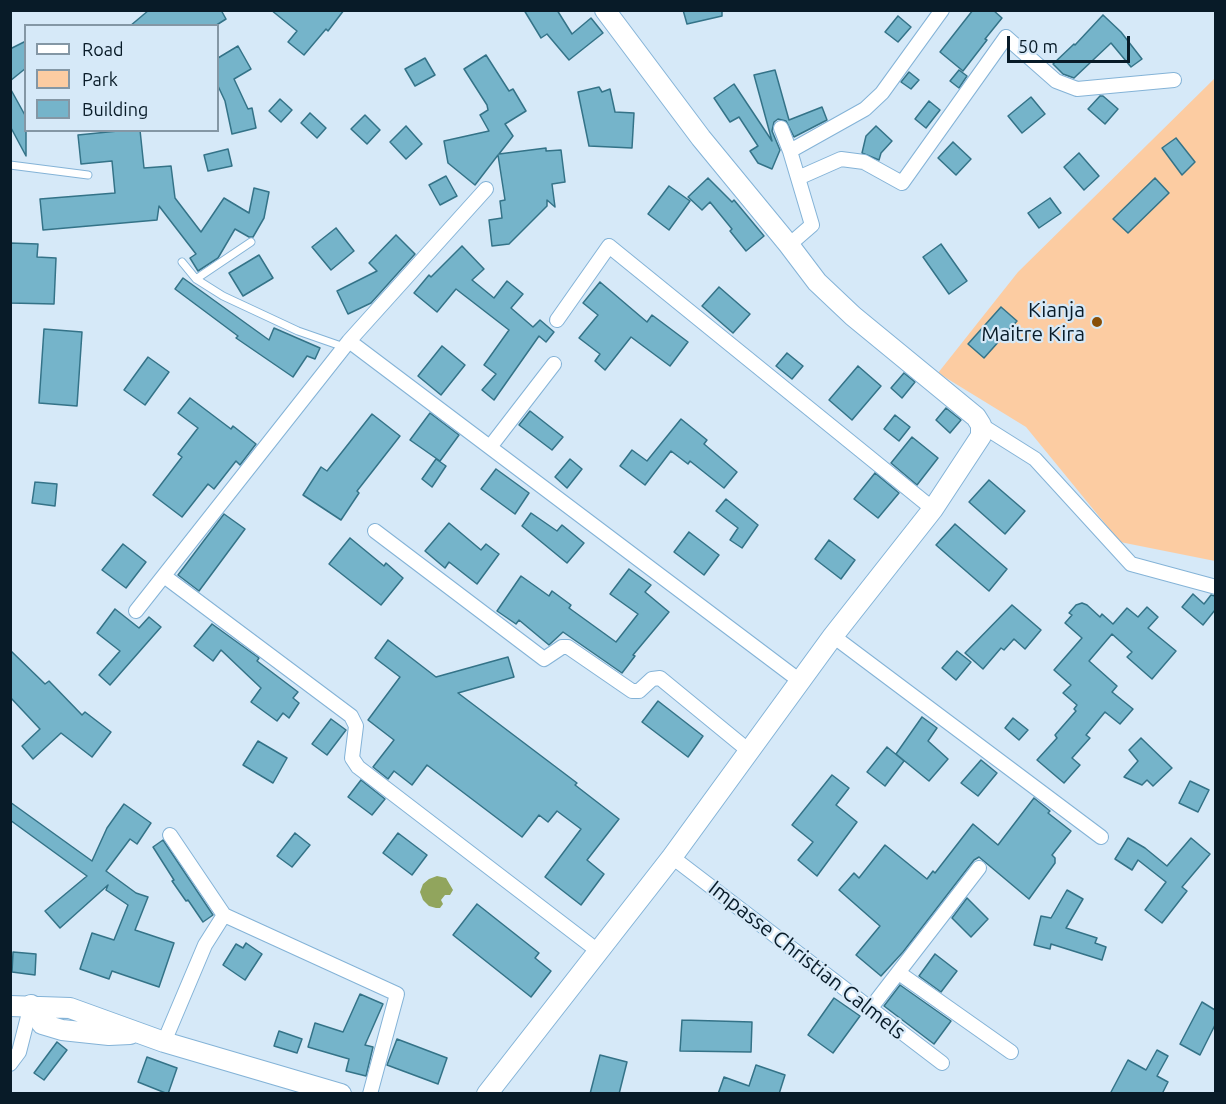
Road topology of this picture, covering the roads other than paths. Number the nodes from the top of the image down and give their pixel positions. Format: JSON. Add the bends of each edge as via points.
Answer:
{"nodes":[{"id":1,"x":605,"y":10,"type":"edge"},
{"id":2,"x":942,"y":10,"type":"edge"},
{"id":3,"x":1174,"y":80,"type":"dead end"},
{"id":4,"x":781,"y":128,"type":"dead end"},
{"id":5,"x":790,"y":151,"type":"junction"},
{"id":6,"x":10,"y":165,"type":"edge"},
{"id":7,"x":88,"y":175,"type":"dead end"},
{"id":8,"x":798,"y":178,"type":"junction"},
{"id":9,"x":486,"y":189,"type":"dead end"},
{"id":10,"x":251,"y":242,"type":"dead end"},
{"id":11,"x":789,"y":245,"type":"junction"},
{"id":12,"x":182,"y":262,"type":"dead end"},
{"id":13,"x":196,"y":279,"type":"junction"},
{"id":14,"x":556,"y":320,"type":"dead end"},
{"id":15,"x":347,"y":344,"type":"junction"},
{"id":16,"x":554,"y":364,"type":"dead end"},
{"id":17,"x":981,"y":425,"type":"junction"},
{"id":18,"x":490,"y":447,"type":"junction"},
{"id":19,"x":933,"y":509,"type":"junction"},
{"id":20,"x":375,"y":531,"type":"dead end"},
{"id":21,"x":164,"y":576,"type":"junction"},
{"id":22,"x":1215,"y":586,"type":"edge"},
{"id":23,"x":136,"y":611,"type":"dead end"},
{"id":24,"x":833,"y":636,"type":"junction"},
{"id":25,"x":800,"y":681,"type":"junction"},
{"id":26,"x":749,"y":751,"type":"junction"},
{"id":27,"x":170,"y":835,"type":"dead end"},
{"id":28,"x":1101,"y":837,"type":"dead end"},
{"id":29,"x":672,"y":856,"type":"junction"},
{"id":30,"x":979,"y":868,"type":"dead end"},
{"id":31,"x":224,"y":915,"type":"junction"},
{"id":32,"x":598,"y":951,"type":"junction"},
{"id":33,"x":899,"y":973,"type":"junction"},
{"id":34,"x":31,"y":1005,"type":"junction"},
{"id":35,"x":10,"y":1006,"type":"edge"},
{"id":36,"x":870,"y":1009,"type":"junction"},
{"id":37,"x":164,"y":1042,"type":"junction"},
{"id":38,"x":1011,"y":1052,"type":"dead end"},
{"id":39,"x":942,"y":1063,"type":"dead end"},
{"id":40,"x":10,"y":1064,"type":"edge"},
{"id":41,"x":341,"y":1094,"type":"edge"},
{"id":42,"x":370,"y":1094,"type":"edge"},
{"id":43,"x":487,"y":1094,"type":"edge"}],
"edges":[{"from":1,"to":11,"type":"street","via":[[701,138]]},
{"from":2,"to":5,"type":"street","via":[[882,93],[865,109]]},
{"from":3,"to":8,"type":"street","via":[[1077,89],[1056,81],[1006,37],[902,183],[864,162],[841,159]]},
{"from":4,"to":5,"type":"street"},
{"from":5,"to":8,"type":"street"},
{"from":6,"to":7,"type":"lane"},
{"from":8,"to":11,"type":"street","via":[[812,225]]},
{"from":9,"to":15,"type":"street"},
{"from":10,"to":13,"type":"lane"},
{"from":11,"to":17,"type":"street","via":[[817,282],[853,316]]},
{"from":12,"to":13,"type":"lane"},
{"from":13,"to":15,"type":"lane","via":[[298,331]]},
{"from":14,"to":19,"type":"street","via":[[609,246]]},
{"from":15,"to":18,"type":"street"},
{"from":15,"to":21,"type":"street"},
{"from":16,"to":18,"type":"street"},
{"from":17,"to":19,"type":"street","via":[[978,442]]},
{"from":17,"to":22,"type":"street","via":[[1035,459],[1131,564]]},
{"from":18,"to":25,"type":"street"},
{"from":19,"to":24,"type":"street"},
{"from":20,"to":26,"type":"street","via":[[544,659],[568,647],[632,691],[660,678]]},
{"from":21,"to":23,"type":"street"},
{"from":21,"to":32,"type":"street","via":[[351,716],[356,726],[352,758],[358,767]]},
{"from":24,"to":25,"type":"street"},
{"from":24,"to":28,"type":"street"},
{"from":25,"to":26,"type":"street"},
{"from":26,"to":29,"type":"street"},
{"from":27,"to":31,"type":"street"},
{"from":29,"to":32,"type":"street"},
{"from":29,"to":36,"type":"street","name":"Impasse Christian Calmels"},
{"from":30,"to":33,"type":"street"},
{"from":31,"to":37,"type":"street","via":[[205,945]]},
{"from":31,"to":42,"type":"street","via":[[397,994]]},
{"from":32,"to":43,"type":"street"},
{"from":33,"to":36,"type":"street"},
{"from":33,"to":38,"type":"street"},
{"from":34,"to":35,"type":"street"},
{"from":34,"to":37,"type":"street","via":[[70,1008]]},
{"from":34,"to":40,"type":"street","via":[[19,1052]]},
{"from":36,"to":39,"type":"street","name":"Impasse Christian Calmels"},
{"from":37,"to":41,"type":"street"}]}
